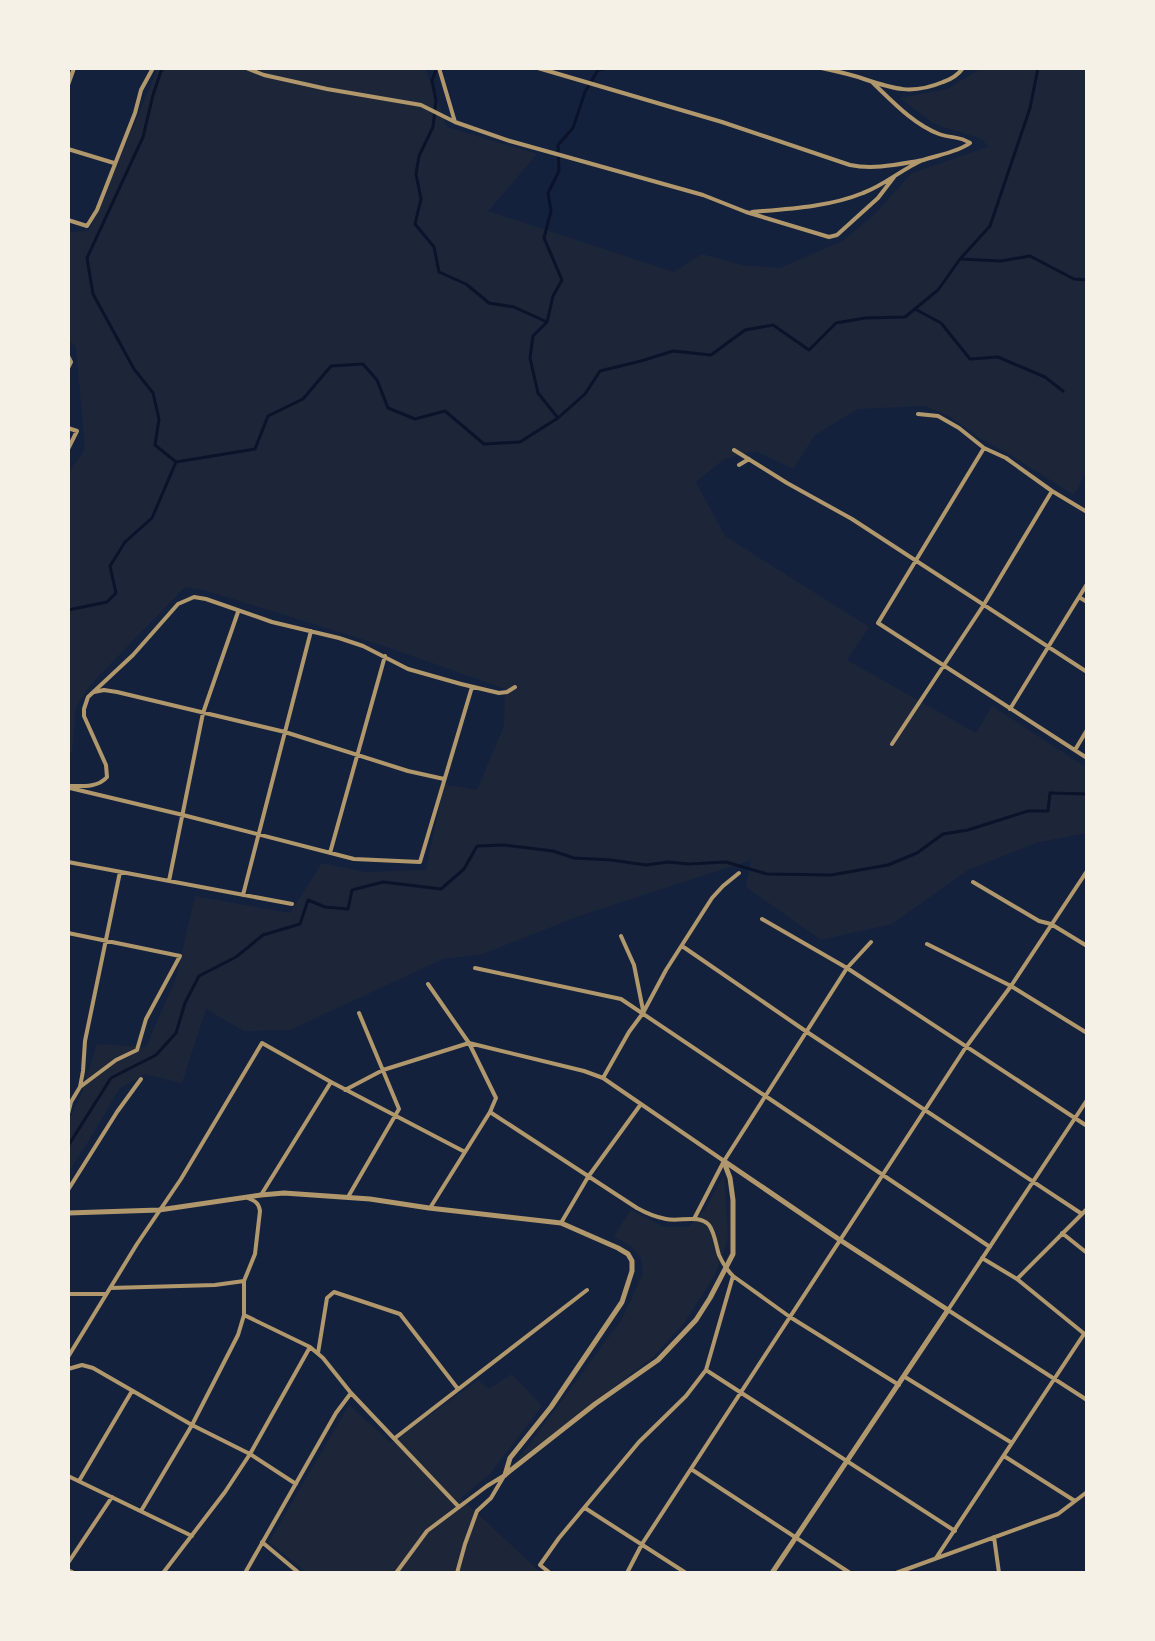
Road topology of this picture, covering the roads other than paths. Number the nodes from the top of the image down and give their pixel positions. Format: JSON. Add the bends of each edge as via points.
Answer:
{"nodes":[{"id":1,"x":74,"y":68,"type":"edge"},
{"id":2,"x":153,"y":68,"type":"edge"},
{"id":3,"x":246,"y":68,"type":"edge"},
{"id":4,"x":439,"y":68,"type":"edge"},
{"id":5,"x":538,"y":68,"type":"edge"},
{"id":6,"x":821,"y":68,"type":"edge"},
{"id":7,"x":963,"y":68,"type":"edge"},
{"id":8,"x":872,"y":82,"type":"junction"},
{"id":9,"x":68,"y":85,"type":"edge"},
{"id":10,"x":455,"y":122,"type":"junction"},
{"id":11,"x":68,"y":149,"type":"edge"},
{"id":12,"x":924,"y":160,"type":"junction"},
{"id":13,"x":114,"y":163,"type":"junction"},
{"id":14,"x":894,"y":177,"type":"junction"},
{"id":15,"x":746,"y":212,"type":"junction"},
{"id":16,"x":68,"y":220,"type":"edge"},
{"id":17,"x":68,"y":356,"type":"edge"},
{"id":18,"x":68,"y":368,"type":"edge"},
{"id":19,"x":918,"y":414,"type":"dead end"},
{"id":20,"x":68,"y":428,"type":"edge"},
{"id":21,"x":984,"y":448,"type":"junction"},
{"id":22,"x":68,"y":449,"type":"edge"},
{"id":23,"x":734,"y":450,"type":"dead end"},
{"id":24,"x":749,"y":459,"type":"junction"},
{"id":25,"x":739,"y":465,"type":"dead end"},
{"id":26,"x":1052,"y":491,"type":"junction"},
{"id":27,"x":1087,"y":512,"type":"edge"},
{"id":28,"x":916,"y":562,"type":"junction"},
{"id":29,"x":1087,"y":584,"type":"edge"},
{"id":30,"x":1079,"y":597,"type":"junction"},
{"id":31,"x":1087,"y":602,"type":"edge"},
{"id":32,"x":983,"y":606,"type":"junction"},
{"id":33,"x":238,"y":612,"type":"junction"},
{"id":34,"x":311,"y":631,"type":"junction"},
{"id":35,"x":1048,"y":645,"type":"junction"},
{"id":36,"x":385,"y":656,"type":"junction"},
{"id":37,"x":942,"y":665,"type":"junction"},
{"id":38,"x":1087,"y":672,"type":"edge"},
{"id":39,"x":472,"y":687,"type":"junction"},
{"id":40,"x":515,"y":687,"type":"dead end"},
{"id":41,"x":94,"y":692,"type":"junction"},
{"id":42,"x":1010,"y":709,"type":"junction"},
{"id":43,"x":203,"y":713,"type":"junction"},
{"id":44,"x":1087,"y":730,"type":"edge"},
{"id":45,"x":285,"y":732,"type":"junction"},
{"id":46,"x":892,"y":744,"type":"dead end"},
{"id":47,"x":1075,"y":750,"type":"junction"},
{"id":48,"x":357,"y":756,"type":"junction"},
{"id":49,"x":1087,"y":758,"type":"edge"},
{"id":50,"x":444,"y":779,"type":"junction"},
{"id":51,"x":68,"y":786,"type":"edge"},
{"id":52,"x":183,"y":815,"type":"junction"},
{"id":53,"x":259,"y":835,"type":"junction"},
{"id":54,"x":330,"y":853,"type":"junction"},
{"id":55,"x":68,"y":862,"type":"edge"},
{"id":56,"x":1087,"y":871,"type":"edge"},
{"id":57,"x":120,"y":872,"type":"junction"},
{"id":58,"x":739,"y":873,"type":"dead end"},
{"id":59,"x":169,"y":881,"type":"junction"},
{"id":60,"x":973,"y":882,"type":"dead end"},
{"id":61,"x":243,"y":895,"type":"junction"},
{"id":62,"x":292,"y":904,"type":"dead end"},
{"id":63,"x":762,"y":919,"type":"dead end"},
{"id":64,"x":1051,"y":924,"type":"junction"},
{"id":65,"x":68,"y":933,"type":"edge"},
{"id":66,"x":621,"y":936,"type":"dead end"},
{"id":67,"x":107,"y":941,"type":"junction"},
{"id":68,"x":871,"y":942,"type":"dead end"},
{"id":69,"x":927,"y":944,"type":"dead end"},
{"id":70,"x":682,"y":946,"type":"junction"},
{"id":71,"x":1087,"y":946,"type":"edge"},
{"id":72,"x":475,"y":968,"type":"dead end"},
{"id":73,"x":847,"y":968,"type":"junction"},
{"id":74,"x":428,"y":984,"type":"dead end"},
{"id":75,"x":1011,"y":986,"type":"junction"},
{"id":76,"x":359,"y":1013,"type":"dead end"},
{"id":77,"x":643,"y":1013,"type":"junction"},
{"id":78,"x":807,"y":1032,"type":"junction"},
{"id":79,"x":1087,"y":1033,"type":"edge"},
{"id":80,"x":469,"y":1043,"type":"junction"},
{"id":81,"x":966,"y":1047,"type":"junction"},
{"id":82,"x":383,"y":1070,"type":"junction"},
{"id":83,"x":603,"y":1078,"type":"junction"},
{"id":84,"x":141,"y":1079,"type":"dead end"},
{"id":85,"x":331,"y":1082,"type":"junction"},
{"id":86,"x":80,"y":1087,"type":"junction"},
{"id":87,"x":345,"y":1090,"type":"junction"},
{"id":88,"x":766,"y":1097,"type":"junction"},
{"id":89,"x":1087,"y":1100,"type":"edge"},
{"id":90,"x":70,"y":1102,"type":"edge"},
{"id":91,"x":641,"y":1104,"type":"junction"},
{"id":92,"x":925,"y":1110,"type":"junction"},
{"id":93,"x":490,"y":1112,"type":"junction"},
{"id":94,"x":68,"y":1114,"type":"edge"},
{"id":95,"x":397,"y":1115,"type":"junction"},
{"id":96,"x":1074,"y":1118,"type":"junction"},
{"id":97,"x":1087,"y":1126,"type":"edge"},
{"id":98,"x":465,"y":1152,"type":"junction"},
{"id":99,"x":724,"y":1161,"type":"junction"},
{"id":100,"x":883,"y":1175,"type":"junction"},
{"id":101,"x":588,"y":1177,"type":"junction"},
{"id":102,"x":1032,"y":1182,"type":"junction"},
{"id":103,"x":68,"y":1190,"type":"edge"},
{"id":104,"x":261,"y":1195,"type":"junction"},
{"id":105,"x":246,"y":1197,"type":"junction"},
{"id":106,"x":348,"y":1197,"type":"junction"},
{"id":107,"x":429,"y":1208,"type":"junction"},
{"id":108,"x":1087,"y":1209,"type":"edge"},
{"id":109,"x":159,"y":1210,"type":"junction"},
{"id":110,"x":68,"y":1213,"type":"edge"},
{"id":111,"x":1082,"y":1214,"type":"junction"},
{"id":112,"x":693,"y":1219,"type":"junction"},
{"id":113,"x":561,"y":1223,"type":"junction"},
{"id":114,"x":1062,"y":1233,"type":"junction"},
{"id":115,"x":840,"y":1240,"type":"junction"},
{"id":116,"x":990,"y":1247,"type":"junction"},
{"id":117,"x":1087,"y":1253,"type":"edge"},
{"id":118,"x":982,"y":1258,"type":"junction"},
{"id":119,"x":725,"y":1268,"type":"junction"},
{"id":120,"x":733,"y":1276,"type":"junction"},
{"id":121,"x":1017,"y":1279,"type":"junction"},
{"id":122,"x":244,"y":1281,"type":"junction"},
{"id":123,"x":587,"y":1290,"type":"dead end"},
{"id":124,"x":109,"y":1291,"type":"junction"},
{"id":125,"x":68,"y":1294,"type":"edge"},
{"id":126,"x":948,"y":1310,"type":"junction"},
{"id":127,"x":244,"y":1315,"type":"junction"},
{"id":128,"x":790,"y":1317,"type":"junction"},
{"id":129,"x":1086,"y":1335,"type":"edge"},
{"id":130,"x":310,"y":1347,"type":"junction"},
{"id":131,"x":317,"y":1353,"type":"junction"},
{"id":132,"x":68,"y":1357,"type":"edge"},
{"id":133,"x":68,"y":1369,"type":"edge"},
{"id":134,"x":706,"y":1370,"type":"junction"},
{"id":135,"x":905,"y":1377,"type":"junction"},
{"id":136,"x":1054,"y":1379,"type":"junction"},
{"id":137,"x":899,"y":1385,"type":"junction"},
{"id":138,"x":458,"y":1389,"type":"junction"},
{"id":139,"x":132,"y":1391,"type":"junction"},
{"id":140,"x":741,"y":1392,"type":"junction"},
{"id":141,"x":351,"y":1393,"type":"junction"},
{"id":142,"x":1087,"y":1400,"type":"edge"},
{"id":143,"x":192,"y":1425,"type":"junction"},
{"id":144,"x":395,"y":1438,"type":"junction"},
{"id":145,"x":1012,"y":1443,"type":"junction"},
{"id":146,"x":250,"y":1454,"type":"junction"},
{"id":147,"x":1004,"y":1456,"type":"junction"},
{"id":148,"x":847,"y":1462,"type":"junction"},
{"id":149,"x":691,"y":1469,"type":"junction"},
{"id":150,"x":505,"y":1475,"type":"junction"},
{"id":151,"x":68,"y":1476,"type":"edge"},
{"id":152,"x":79,"y":1481,"type":"junction"},
{"id":153,"x":296,"y":1484,"type":"junction"},
{"id":154,"x":1087,"y":1492,"type":"edge"},
{"id":155,"x":112,"y":1497,"type":"junction"},
{"id":156,"x":1075,"y":1501,"type":"junction"},
{"id":157,"x":459,"y":1507,"type":"junction"},
{"id":158,"x":585,"y":1508,"type":"junction"},
{"id":159,"x":141,"y":1511,"type":"junction"},
{"id":160,"x":955,"y":1531,"type":"junction"},
{"id":161,"x":192,"y":1536,"type":"junction"},
{"id":162,"x":994,"y":1537,"type":"junction"},
{"id":163,"x":796,"y":1538,"type":"junction"},
{"id":164,"x":262,"y":1542,"type":"junction"},
{"id":165,"x":642,"y":1544,"type":"junction"},
{"id":166,"x":936,"y":1558,"type":"junction"},
{"id":167,"x":68,"y":1563,"type":"edge"},
{"id":168,"x":921,"y":1564,"type":"junction"},
{"id":169,"x":68,"y":1570,"type":"edge"},
{"id":170,"x":74,"y":1573,"type":"edge"},
{"id":171,"x":163,"y":1573,"type":"edge"},
{"id":172,"x":245,"y":1573,"type":"edge"},
{"id":173,"x":299,"y":1573,"type":"edge"},
{"id":174,"x":396,"y":1573,"type":"edge"},
{"id":175,"x":457,"y":1573,"type":"edge"},
{"id":176,"x":550,"y":1573,"type":"edge"},
{"id":177,"x":627,"y":1573,"type":"edge"},
{"id":178,"x":686,"y":1573,"type":"edge"},
{"id":179,"x":772,"y":1573,"type":"edge"},
{"id":180,"x":850,"y":1573,"type":"edge"},
{"id":181,"x":896,"y":1573,"type":"edge"},
{"id":182,"x":922,"y":1573,"type":"edge"},
{"id":183,"x":999,"y":1573,"type":"edge"}],
"edges":[{"from":1,"to":9,"type":"street"},
{"from":2,"to":13,"type":"street"},
{"from":3,"to":10,"type":"street","via":[[421,105]]},
{"from":4,"to":10,"type":"street"},
{"from":5,"to":12,"type":"street","via":[[850,165],[876,168]]},
{"from":6,"to":8,"type":"street"},
{"from":7,"to":8,"type":"street","via":[[948,80],[917,89]]},
{"from":8,"to":12,"type":"street","via":[[920,124],[970,143]]},
{"from":10,"to":15,"type":"street"},
{"from":11,"to":13,"type":"street"},
{"from":12,"to":14,"type":"street"},
{"from":13,"to":16,"type":"street","via":[[87,226]]},
{"from":14,"to":15,"type":"street","via":[[861,195]]},
{"from":14,"to":15,"type":"street","via":[[878,198],[829,237]]},
{"from":17,"to":18,"type":"street"},
{"from":19,"to":21,"type":"street","via":[[938,416]]},
{"from":20,"to":22,"type":"street","via":[[77,431]]},
{"from":21,"to":26,"type":"street"},
{"from":21,"to":28,"type":"street"},
{"from":23,"to":24,"type":"street"},
{"from":24,"to":25,"type":"street"},
{"from":24,"to":28,"type":"street"},
{"from":26,"to":27,"type":"street"},
{"from":26,"to":32,"type":"street"},
{"from":28,"to":32,"type":"street"},
{"from":28,"to":37,"type":"street","via":[[878,623]]},
{"from":29,"to":30,"type":"street"},
{"from":30,"to":31,"type":"street"},
{"from":30,"to":35,"type":"street"},
{"from":32,"to":35,"type":"street"},
{"from":32,"to":37,"type":"street"},
{"from":33,"to":34,"type":"street"},
{"from":33,"to":41,"type":"street","via":[[206,599],[185,600]]},
{"from":33,"to":43,"type":"street"},
{"from":34,"to":36,"type":"street"},
{"from":34,"to":45,"type":"street"},
{"from":35,"to":38,"type":"street"},
{"from":35,"to":42,"type":"street"},
{"from":36,"to":39,"type":"street","via":[[408,669]]},
{"from":36,"to":48,"type":"street"},
{"from":37,"to":42,"type":"street"},
{"from":37,"to":46,"type":"street"},
{"from":39,"to":40,"type":"street","via":[[499,693]]},
{"from":39,"to":50,"type":"street"},
{"from":41,"to":43,"type":"street","via":[[117,692]]},
{"from":41,"to":51,"type":"street","via":[[85,702],[84,716],[107,777],[95,785]]},
{"from":42,"to":47,"type":"street"},
{"from":43,"to":45,"type":"street"},
{"from":43,"to":52,"type":"street"},
{"from":44,"to":47,"type":"street"},
{"from":45,"to":48,"type":"street"},
{"from":45,"to":53,"type":"street"},
{"from":47,"to":49,"type":"street"},
{"from":48,"to":50,"type":"street"},
{"from":48,"to":54,"type":"street"},
{"from":50,"to":54,"type":"street","via":[[420,862]]},
{"from":51,"to":52,"type":"street"},
{"from":52,"to":53,"type":"street"},
{"from":52,"to":59,"type":"street"},
{"from":53,"to":54,"type":"street"},
{"from":53,"to":61,"type":"street"},
{"from":55,"to":57,"type":"street"},
{"from":56,"to":64,"type":"street"},
{"from":57,"to":59,"type":"street"},
{"from":57,"to":67,"type":"street"},
{"from":58,"to":70,"type":"street","via":[[712,898]]},
{"from":59,"to":61,"type":"street"},
{"from":60,"to":64,"type":"street"},
{"from":61,"to":62,"type":"street"},
{"from":63,"to":73,"type":"street"},
{"from":64,"to":71,"type":"street"},
{"from":64,"to":75,"type":"street"},
{"from":65,"to":67,"type":"street"},
{"from":66,"to":77,"type":"street","via":[[634,965]]},
{"from":67,"to":86,"type":"street"},
{"from":67,"to":86,"type":"street","via":[[180,956],[146,1019],[137,1050]]},
{"from":68,"to":73,"type":"street"},
{"from":69,"to":75,"type":"street"},
{"from":70,"to":77,"type":"street"},
{"from":70,"to":78,"type":"street"},
{"from":72,"to":77,"type":"street","via":[[621,999]]},
{"from":73,"to":78,"type":"street"},
{"from":73,"to":81,"type":"street"},
{"from":74,"to":80,"type":"street"},
{"from":75,"to":79,"type":"street"},
{"from":75,"to":81,"type":"street"},
{"from":76,"to":82,"type":"street"},
{"from":77,"to":83,"type":"street"},
{"from":77,"to":88,"type":"street"},
{"from":78,"to":88,"type":"street"},
{"from":78,"to":92,"type":"street"},
{"from":80,"to":82,"type":"street"},
{"from":80,"to":83,"type":"street"},
{"from":80,"to":93,"type":"street","via":[[496,1098]]},
{"from":81,"to":92,"type":"street"},
{"from":81,"to":96,"type":"street"},
{"from":82,"to":87,"type":"street"},
{"from":82,"to":95,"type":"street"},
{"from":83,"to":91,"type":"street"},
{"from":84,"to":103,"type":"street"},
{"from":85,"to":87,"type":"street"},
{"from":85,"to":104,"type":"street"},
{"from":85,"to":109,"type":"street","via":[[262,1043]]},
{"from":86,"to":90,"type":"street"},
{"from":87,"to":95,"type":"street"},
{"from":88,"to":99,"type":"street"},
{"from":88,"to":100,"type":"street"},
{"from":89,"to":96,"type":"street"},
{"from":90,"to":94,"type":"street"},
{"from":91,"to":99,"type":"street"},
{"from":91,"to":101,"type":"street"},
{"from":92,"to":100,"type":"street"},
{"from":92,"to":102,"type":"street"},
{"from":93,"to":98,"type":"street"},
{"from":93,"to":101,"type":"street"},
{"from":95,"to":98,"type":"street"},
{"from":95,"to":106,"type":"street"},
{"from":96,"to":97,"type":"street"},
{"from":96,"to":102,"type":"street"},
{"from":98,"to":107,"type":"street"},
{"from":99,"to":112,"type":"street"},
{"from":99,"to":115,"type":"street"},
{"from":99,"to":119,"type":"street","via":[[733,1200],[733,1254]]},
{"from":100,"to":115,"type":"street"},
{"from":100,"to":116,"type":"street"},
{"from":101,"to":112,"type":"street","via":[[653,1216]]},
{"from":101,"to":113,"type":"street"},
{"from":102,"to":111,"type":"street"},
{"from":102,"to":116,"type":"street"},
{"from":104,"to":105,"type":"street"},
{"from":104,"to":106,"type":"street"},
{"from":105,"to":109,"type":"street"},
{"from":105,"to":122,"type":"street","via":[[260,1211],[255,1254]]},
{"from":106,"to":107,"type":"street"},
{"from":107,"to":113,"type":"street"},
{"from":108,"to":111,"type":"street"},
{"from":109,"to":110,"type":"street"},
{"from":109,"to":124,"type":"street"},
{"from":111,"to":114,"type":"street"},
{"from":112,"to":119,"type":"street","via":[[707,1224]]},
{"from":113,"to":150,"type":"street","via":[[628,1254],[632,1271],[622,1302],[510,1458]]},
{"from":114,"to":117,"type":"street"},
{"from":114,"to":121,"type":"street"},
{"from":115,"to":126,"type":"street"},
{"from":115,"to":128,"type":"street"},
{"from":116,"to":118,"type":"street"},
{"from":118,"to":121,"type":"street"},
{"from":118,"to":126,"type":"street"},
{"from":119,"to":120,"type":"street"},
{"from":119,"to":150,"type":"street","via":[[696,1320],[658,1360]]},
{"from":120,"to":128,"type":"street"},
{"from":120,"to":134,"type":"street"},
{"from":121,"to":129,"type":"street"},
{"from":122,"to":124,"type":"street"},
{"from":122,"to":127,"type":"street"},
{"from":123,"to":138,"type":"street"},
{"from":124,"to":125,"type":"street"},
{"from":124,"to":132,"type":"street"},
{"from":126,"to":135,"type":"street"},
{"from":126,"to":136,"type":"street"},
{"from":127,"to":130,"type":"street"},
{"from":127,"to":143,"type":"street"},
{"from":128,"to":137,"type":"street"},
{"from":128,"to":140,"type":"street"},
{"from":129,"to":136,"type":"street"},
{"from":130,"to":131,"type":"street"},
{"from":130,"to":146,"type":"street"},
{"from":131,"to":138,"type":"street","via":[[327,1298],[334,1292],[400,1314]]},
{"from":131,"to":141,"type":"street"},
{"from":133,"to":139,"type":"street","via":[[93,1368]]},
{"from":134,"to":140,"type":"street"},
{"from":134,"to":158,"type":"street"},
{"from":135,"to":137,"type":"street"},
{"from":135,"to":145,"type":"street"},
{"from":136,"to":142,"type":"street"},
{"from":136,"to":145,"type":"street"},
{"from":137,"to":148,"type":"street"},
{"from":138,"to":144,"type":"street"},
{"from":139,"to":143,"type":"street"},
{"from":139,"to":152,"type":"street"},
{"from":140,"to":148,"type":"street"},
{"from":140,"to":149,"type":"street"},
{"from":141,"to":144,"type":"street"},
{"from":141,"to":153,"type":"street"},
{"from":143,"to":146,"type":"street"},
{"from":143,"to":159,"type":"street"},
{"from":144,"to":157,"type":"street"},
{"from":145,"to":147,"type":"street"},
{"from":146,"to":153,"type":"street"},
{"from":146,"to":161,"type":"street"},
{"from":147,"to":156,"type":"street"},
{"from":147,"to":160,"type":"street"},
{"from":148,"to":160,"type":"street"},
{"from":148,"to":163,"type":"street"},
{"from":149,"to":163,"type":"street"},
{"from":149,"to":165,"type":"street"},
{"from":150,"to":157,"type":"street"},
{"from":150,"to":175,"type":"street","via":[[477,1511]]},
{"from":151,"to":152,"type":"street"},
{"from":152,"to":155,"type":"street"},
{"from":153,"to":164,"type":"street"},
{"from":154,"to":156,"type":"street"},
{"from":155,"to":159,"type":"street"},
{"from":155,"to":167,"type":"street"},
{"from":156,"to":162,"type":"street","via":[[1058,1514]]},
{"from":157,"to":174,"type":"street","via":[[427,1531]]},
{"from":158,"to":165,"type":"street"},
{"from":158,"to":176,"type":"street","via":[[540,1565]]},
{"from":159,"to":161,"type":"street"},
{"from":160,"to":166,"type":"street"},
{"from":161,"to":171,"type":"street"},
{"from":162,"to":166,"type":"street"},
{"from":162,"to":183,"type":"street"},
{"from":163,"to":179,"type":"street"},
{"from":163,"to":180,"type":"street"},
{"from":164,"to":172,"type":"street"},
{"from":164,"to":173,"type":"street"},
{"from":165,"to":177,"type":"street"},
{"from":165,"to":178,"type":"street"},
{"from":166,"to":168,"type":"street"},
{"from":168,"to":181,"type":"street"},
{"from":168,"to":182,"type":"street"},
{"from":169,"to":170,"type":"street"}]}
